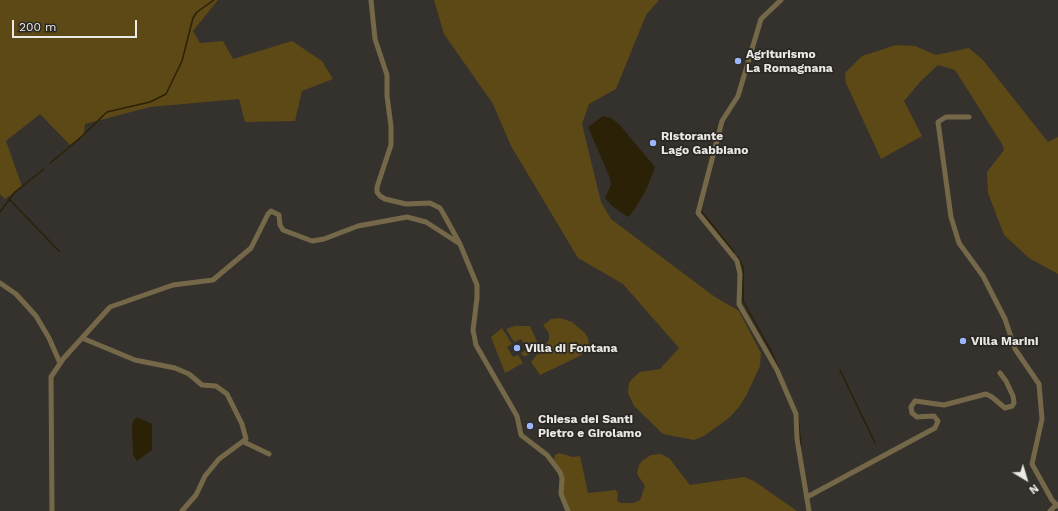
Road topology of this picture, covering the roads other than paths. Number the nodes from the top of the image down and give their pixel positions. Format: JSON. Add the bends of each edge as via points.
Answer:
{"nodes":[{"id":1,"x":371,"y":0,"type":"edge"},
{"id":2,"x":781,"y":0,"type":"edge"},
{"id":3,"x":969,"y":117,"type":"dead end"},
{"id":4,"x":460,"y":244,"type":"junction"},
{"id":5,"x":0,"y":283,"type":"edge"},
{"id":6,"x":82,"y":338,"type":"junction"},
{"id":7,"x":60,"y":363,"type":"junction"},
{"id":8,"x":1000,"y":373,"type":"dead end"},
{"id":9,"x":244,"y":442,"type":"junction"},
{"id":10,"x":269,"y":454,"type":"dead end"},
{"id":11,"x":807,"y":497,"type":"junction"},
{"id":12,"x":1057,"y":506,"type":"edge"},
{"id":13,"x":52,"y":511,"type":"edge"},
{"id":14,"x":182,"y":511,"type":"edge"},
{"id":15,"x":568,"y":511,"type":"edge"},
{"id":16,"x":809,"y":511,"type":"edge"},
{"id":17,"x":1050,"y":511,"type":"edge"}],
"edges":[{"from":1,"to":4,"type":"street","via":[[375,39],[387,71],[391,126],[391,145],[377,192],[390,201],[412,204],[426,202],[437,206]]},
{"from":2,"to":11,"type":"street","via":[[761,19],[738,96],[722,121],[698,213],[739,266],[739,304],[777,370],[796,414],[798,446]]},
{"from":3,"to":12,"type":"street","via":[[946,117],[938,122],[951,217],[959,243],[983,276],[1006,319],[1015,349],[1039,384],[1042,419],[1032,465]]},
{"from":4,"to":6,"type":"street","via":[[426,222],[407,217],[358,226],[324,239],[312,240],[283,230],[279,215],[271,211],[251,248],[215,278],[173,285],[116,304],[108,309]]},
{"from":4,"to":15,"type":"street","via":[[477,287],[473,330],[476,345],[517,416],[521,435],[547,455],[560,472],[561,494]]},
{"from":5,"to":7,"type":"street","via":[[16,294],[36,316]]},
{"from":6,"to":7,"type":"street"},
{"from":6,"to":9,"type":"street","via":[[135,360],[175,368],[189,374],[202,385],[216,386],[227,394],[239,416],[246,435]]},
{"from":7,"to":13,"type":"street","via":[[50,381]]},
{"from":8,"to":11,"type":"street","via":[[1013,396],[1012,406],[1006,408],[986,394],[944,405],[915,401],[911,407],[912,413],[917,417],[934,416],[938,421],[935,428]]},
{"from":9,"to":10,"type":"street"},
{"from":9,"to":14,"type":"street","via":[[219,459],[205,476],[196,495]]},
{"from":11,"to":16,"type":"street"},
{"from":12,"to":17,"type":"street"}]}
